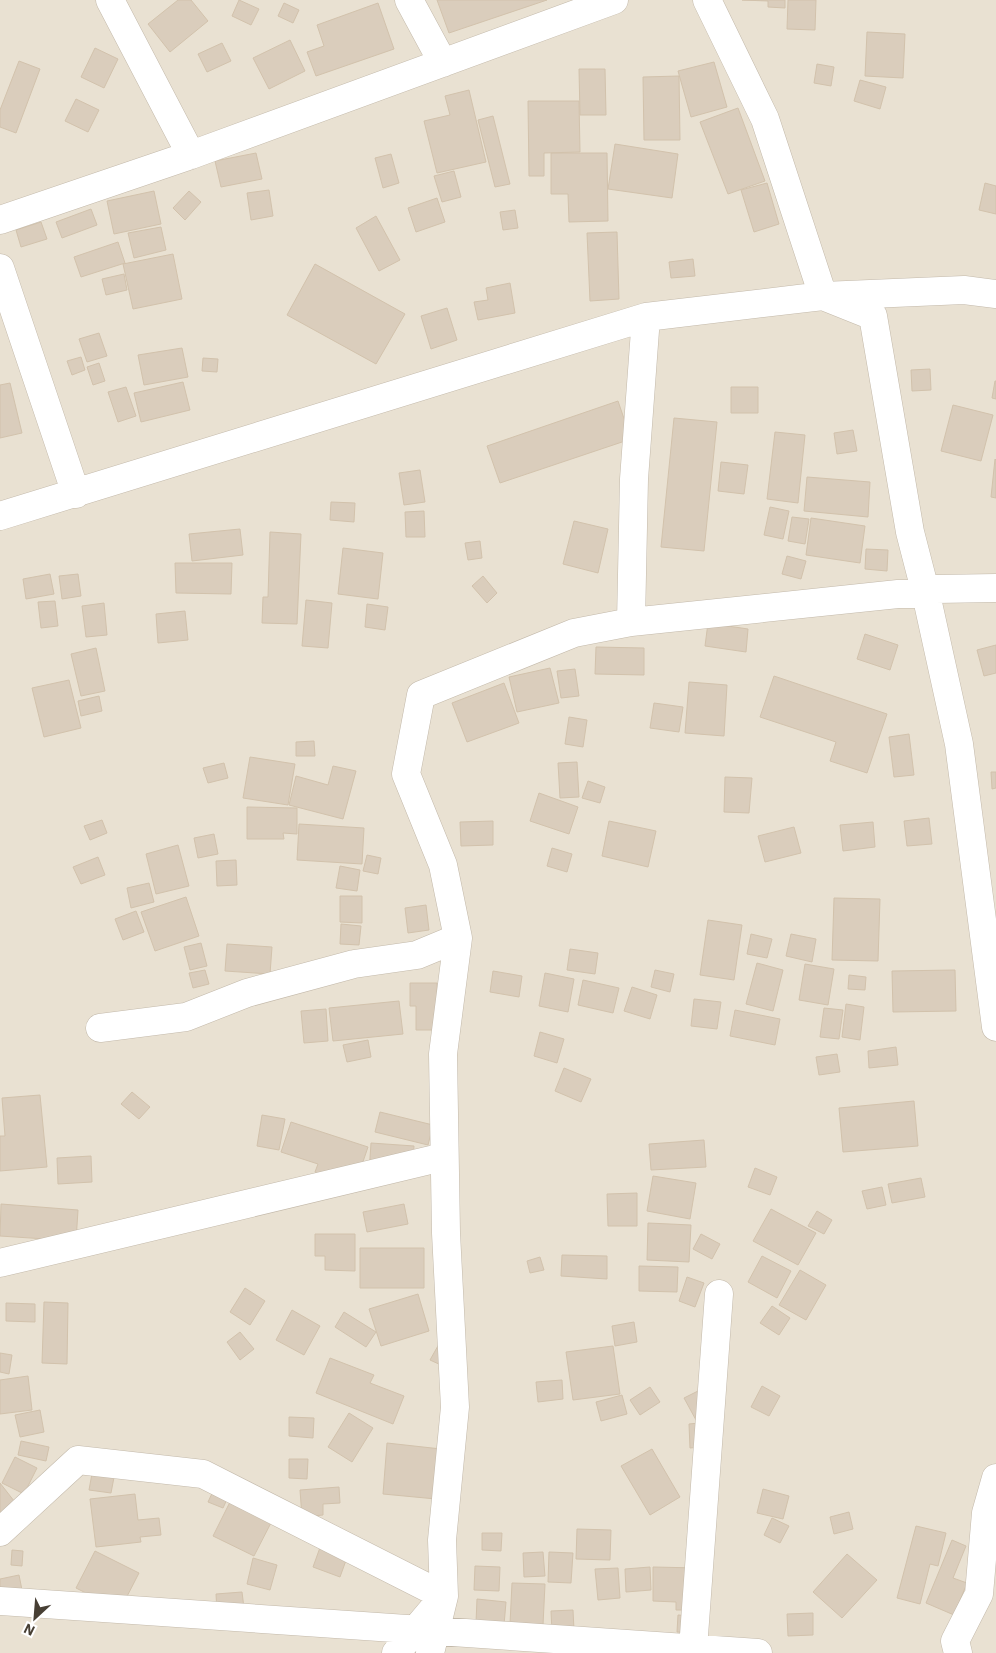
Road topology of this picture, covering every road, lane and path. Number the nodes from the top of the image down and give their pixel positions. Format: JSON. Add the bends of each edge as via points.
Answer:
{"nodes":[{"id":1,"x":110,"y":0,"type":"edge"},
{"id":2,"x":409,"y":0,"type":"edge"},
{"id":3,"x":614,"y":0,"type":"edge"},
{"id":4,"x":707,"y":0,"type":"edge"},
{"id":5,"x":443,"y":63,"type":"junction"},
{"id":6,"x":191,"y":155,"type":"junction"},
{"id":7,"x":0,"y":220,"type":"edge"},
{"id":8,"x":0,"y":268,"type":"edge"},
{"id":9,"x":996,"y":294,"type":"edge"},
{"id":10,"x":823,"y":296,"type":"junction"},
{"id":11,"x":646,"y":317,"type":"junction"},
{"id":12,"x":76,"y":494,"type":"junction"},
{"id":13,"x":0,"y":516,"type":"edge"},
{"id":14,"x":996,"y":588,"type":"edge"},
{"id":15,"x":926,"y":594,"type":"junction"},
{"id":16,"x":631,"y":622,"type":"junction"},
{"id":17,"x":458,"y":938,"type":"junction"},
{"id":18,"x":996,"y":1027,"type":"edge"},
{"id":19,"x":100,"y":1028,"type":"dead end"},
{"id":20,"x":443,"y":1157,"type":"junction"},
{"id":21,"x":0,"y":1263,"type":"edge"},
{"id":22,"x":719,"y":1294,"type":"dead end"},
{"id":23,"x":996,"y":1478,"type":"edge"},
{"id":24,"x":0,"y":1532,"type":"edge"},
{"id":25,"x":444,"y":1596,"type":"junction"},
{"id":26,"x":0,"y":1601,"type":"edge"},
{"id":27,"x":693,"y":1649,"type":"junction"},
{"id":28,"x":396,"y":1653,"type":"edge"},
{"id":29,"x":430,"y":1653,"type":"edge"},
{"id":30,"x":758,"y":1653,"type":"edge"},
{"id":31,"x":958,"y":1653,"type":"edge"}],
"edges":[{"from":1,"to":6,"type":"street"},
{"from":2,"to":5,"type":"street"},
{"from":3,"to":5,"type":"street"},
{"from":4,"to":10,"type":"street","via":[[765,120]]},
{"from":5,"to":6,"type":"street"},
{"from":6,"to":7,"type":"street"},
{"from":8,"to":12,"type":"street"},
{"from":9,"to":10,"type":"street","via":[[964,290]]},
{"from":10,"to":11,"type":"street"},
{"from":10,"to":15,"type":"street","via":[[873,316],[910,532]]},
{"from":11,"to":12,"type":"street"},
{"from":11,"to":16,"type":"street","via":[[634,479]]},
{"from":12,"to":13,"type":"street"},
{"from":14,"to":15,"type":"street","via":[[936,589]]},
{"from":15,"to":16,"type":"street","via":[[878,596]]},
{"from":15,"to":18,"type":"street","via":[[959,744]]},
{"from":16,"to":17,"type":"street","via":[[574,633],[421,694],[406,774],[443,865]]},
{"from":17,"to":19,"type":"street","via":[[417,955],[354,964],[247,993],[186,1016]]},
{"from":17,"to":20,"type":"street","via":[[443,1054]]},
{"from":20,"to":21,"type":"street"},
{"from":20,"to":25,"type":"street","via":[[455,1407],[442,1540]]},
{"from":22,"to":27,"type":"street"},
{"from":23,"to":31,"type":"street","via":[[986,1514],[979,1594],[955,1641]]},
{"from":24,"to":25,"type":"street","via":[[78,1460],[203,1474]]},
{"from":25,"to":28,"type":"street"},
{"from":25,"to":29,"type":"street"},
{"from":26,"to":27,"type":"street"},
{"from":27,"to":30,"type":"street"}]}
